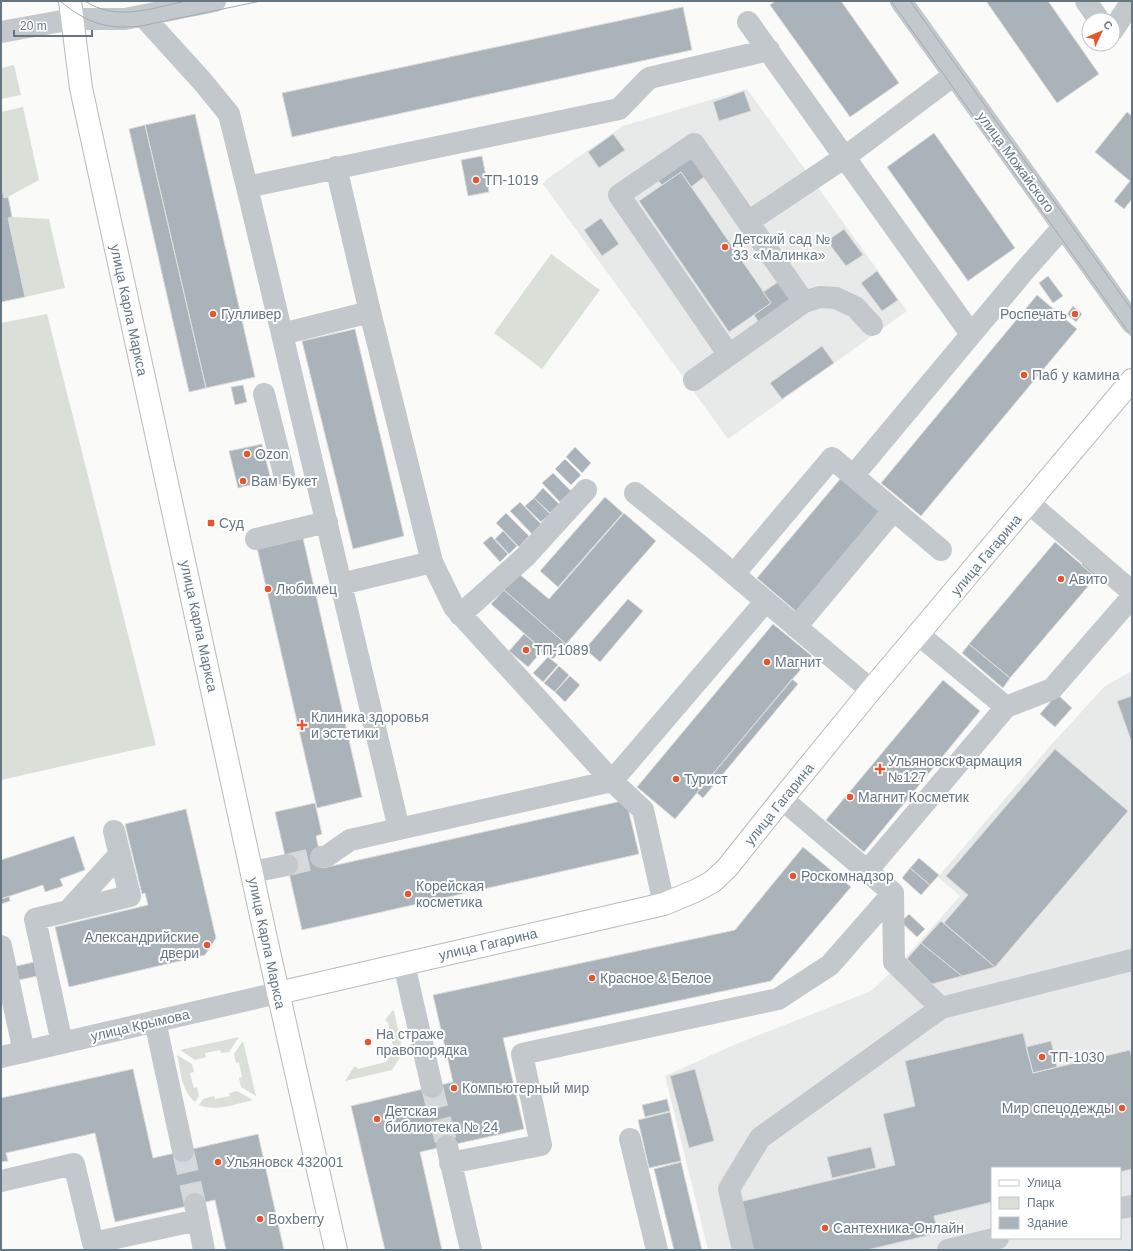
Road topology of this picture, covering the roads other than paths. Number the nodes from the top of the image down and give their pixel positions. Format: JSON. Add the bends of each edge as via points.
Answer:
{"nodes":[{"id":1,"x":215,"y":1,"type":"edge"},
{"id":2,"x":901,"y":1,"type":"edge"},
{"id":3,"x":1086,"y":1,"type":"edge"},
{"id":4,"x":1132,"y":1,"type":"edge"},
{"id":5,"x":71,"y":10,"type":"edge"},
{"id":6,"x":1094,"y":12,"type":"edge"},
{"id":7,"x":143,"y":16,"type":"junction"},
{"id":8,"x":1121,"y":18,"type":"edge"},
{"id":9,"x":748,"y":22,"type":"dead end"},
{"id":10,"x":1,"y":32,"type":"edge"},
{"id":11,"x":769,"y":50,"type":"junction"},
{"id":12,"x":954,"y":75,"type":"junction"},
{"id":13,"x":845,"y":157,"type":"junction"},
{"id":14,"x":336,"y":167,"type":"junction"},
{"id":15,"x":247,"y":187,"type":"junction"},
{"id":16,"x":748,"y":222,"type":"junction"},
{"id":17,"x":1063,"y":227,"type":"junction"},
{"id":18,"x":804,"y":302,"type":"junction"},
{"id":19,"x":370,"y":312,"type":"junction"},
{"id":20,"x":1132,"y":323,"type":"edge"},
{"id":21,"x":872,"y":324,"type":"dead end"},
{"id":22,"x":282,"y":334,"type":"junction"},
{"id":23,"x":972,"y":334,"type":"junction"},
{"id":24,"x":729,"y":354,"type":"junction"},
{"id":25,"x":694,"y":380,"type":"dead end"},
{"id":26,"x":1132,"y":380,"type":"edge"},
{"id":27,"x":264,"y":394,"type":"dead end"},
{"id":28,"x":310,"y":455,"type":"junction"},
{"id":29,"x":853,"y":476,"type":"junction"},
{"id":30,"x":586,"y":490,"type":"dead end"},
{"id":31,"x":635,"y":493,"type":"dead end"},
{"id":32,"x":1028,"y":504,"type":"junction"},
{"id":33,"x":894,"y":510,"type":"junction"},
{"id":34,"x":327,"y":522,"type":"junction"},
{"id":35,"x":256,"y":539,"type":"dead end"},
{"id":36,"x":941,"y":550,"type":"dead end"},
{"id":37,"x":432,"y":562,"type":"junction"},
{"id":38,"x":734,"y":574,"type":"junction"},
{"id":39,"x":341,"y":584,"type":"junction"},
{"id":40,"x":1132,"y":592,"type":"edge"},
{"id":41,"x":1132,"y":597,"type":"edge"},
{"id":42,"x":766,"y":601,"type":"junction"},
{"id":43,"x":460,"y":615,"type":"junction"},
{"id":44,"x":796,"y":627,"type":"junction"},
{"id":45,"x":918,"y":634,"type":"junction"},
{"id":46,"x":871,"y":690,"type":"junction"},
{"id":47,"x":1006,"y":708,"type":"junction"},
{"id":48,"x":612,"y":781,"type":"junction"},
{"id":49,"x":782,"y":799,"type":"junction"},
{"id":50,"x":399,"y":829,"type":"junction"},
{"id":51,"x":114,"y":831,"type":"dead end"},
{"id":52,"x":120,"y":854,"type":"junction"},
{"id":53,"x":321,"y":857,"type":"tunnel mouth"},
{"id":54,"x":287,"y":865,"type":"tunnel mouth"},
{"id":55,"x":867,"y":871,"type":"junction"},
{"id":56,"x":252,"y":872,"type":"junction"},
{"id":57,"x":893,"y":892,"type":"junction"},
{"id":58,"x":664,"y":904,"type":"junction"},
{"id":59,"x":68,"y":911,"type":"junction"},
{"id":60,"x":1,"y":946,"type":"edge"},
{"id":61,"x":1132,"y":960,"type":"edge"},
{"id":62,"x":404,"y":964,"type":"junction"},
{"id":63,"x":278,"y":993,"type":"junction"},
{"id":64,"x":941,"y":1008,"type":"junction"},
{"id":65,"x":154,"y":1021,"type":"junction"},
{"id":66,"x":62,"y":1043,"type":"junction"},
{"id":67,"x":24,"y":1052,"type":"junction"},
{"id":68,"x":1,"y":1057,"type":"edge"},
{"id":69,"x":432,"y":1087,"type":"tunnel mouth"},
{"id":70,"x":630,"y":1139,"type":"dead end"},
{"id":71,"x":183,"y":1151,"type":"tunnel mouth"},
{"id":72,"x":1,"y":1181,"type":"edge"},
{"id":73,"x":1132,"y":1206,"type":"edge"},
{"id":74,"x":1121,"y":1208,"type":"edge"},
{"id":75,"x":994,"y":1239,"type":"edge"},
{"id":76,"x":204,"y":1250,"type":"edge"},
{"id":77,"x":336,"y":1250,"type":"edge"},
{"id":78,"x":471,"y":1250,"type":"edge"},
{"id":79,"x":657,"y":1250,"type":"edge"},
{"id":80,"x":743,"y":1250,"type":"edge"},
{"id":81,"x":948,"y":1250,"type":"edge"}],
"edges":[{"from":1,"to":7,"type":"street"},
{"from":2,"to":12,"type":"street","name":"улица Можайского"},
{"from":3,"to":6,"type":"street"},
{"from":4,"to":8,"type":"street"},
{"from":5,"to":7,"type":"street","via":[[125,19]]},
{"from":5,"to":10,"type":"street"},
{"from":5,"to":56,"type":"main road","name":"улица Карла Маркса","via":[[81,88]]},
{"from":7,"to":15,"type":"street","via":[[230,114]]},
{"from":9,"to":11,"type":"street"},
{"from":11,"to":13,"type":"street"},
{"from":11,"to":14,"type":"street","via":[[649,78],[619,109]]},
{"from":12,"to":13,"type":"street"},
{"from":12,"to":17,"type":"street","name":"улица Можайского"},
{"from":13,"to":16,"type":"street"},
{"from":13,"to":23,"type":"street"},
{"from":14,"to":15,"type":"street"},
{"from":14,"to":19,"type":"street"},
{"from":15,"to":22,"type":"street"},
{"from":16,"to":18,"type":"street"},
{"from":16,"to":24,"type":"street","via":[[694,144],[619,195]]},
{"from":17,"to":20,"type":"street","name":"улица Можайского"},
{"from":17,"to":23,"type":"street"},
{"from":18,"to":21,"type":"street","via":[[820,297],[836,298],[855,307]]},
{"from":18,"to":24,"type":"street"},
{"from":19,"to":22,"type":"street"},
{"from":19,"to":37,"type":"street"},
{"from":22,"to":28,"type":"street"},
{"from":23,"to":29,"type":"street"},
{"from":24,"to":25,"type":"street"},
{"from":26,"to":32,"type":"main road","name":"улица Гагарина"},
{"from":27,"to":28,"type":"street","via":[[282,468]]},
{"from":28,"to":34,"type":"street"},
{"from":29,"to":33,"type":"street"},
{"from":29,"to":38,"type":"street","via":[[832,458]]},
{"from":30,"to":43,"type":"street","via":[[526,556]]},
{"from":31,"to":38,"type":"street"},
{"from":32,"to":40,"type":"street"},
{"from":32,"to":45,"type":"main road","name":"улица Гагарина"},
{"from":33,"to":36,"type":"street"},
{"from":33,"to":44,"type":"street"},
{"from":34,"to":35,"type":"street"},
{"from":34,"to":39,"type":"street"},
{"from":37,"to":39,"type":"street"},
{"from":37,"to":43,"type":"street"},
{"from":38,"to":42,"type":"street"},
{"from":39,"to":50,"type":"street"},
{"from":41,"to":47,"type":"street","via":[[1052,690]]},
{"from":42,"to":44,"type":"street"},
{"from":42,"to":48,"type":"street"},
{"from":43,"to":48,"type":"street"},
{"from":44,"to":46,"type":"street"},
{"from":45,"to":46,"type":"main road","name":"улица Гагарина"},
{"from":45,"to":47,"type":"street"},
{"from":46,"to":49,"type":"main road","name":"улица Гагарина"},
{"from":47,"to":55,"type":"street"},
{"from":48,"to":50,"type":"street"},
{"from":48,"to":58,"type":"street","via":[[642,810]]},
{"from":49,"to":55,"type":"street"},
{"from":49,"to":58,"type":"main road","name":"улица Гагарина","via":[[727,868],[712,882]]},
{"from":50,"to":53,"type":"street","via":[[350,840],[327,856]]},
{"from":51,"to":52,"type":"street"},
{"from":52,"to":59,"type":"street"},
{"from":52,"to":59,"type":"street","via":[[130,896]]},
{"from":54,"to":56,"type":"street"},
{"from":55,"to":57,"type":"street"},
{"from":56,"to":63,"type":"main road","name":"улица Карла Маркса"},
{"from":57,"to":64,"type":"street","via":[[894,962]]},
{"from":57,"to":78,"type":"street","via":[[830,965],[778,999],[522,1054],[541,1145],[449,1155]]},
{"from":58,"to":62,"type":"main road","name":"улица Гагарина"},
{"from":59,"to":66,"type":"street","via":[[35,919]]},
{"from":60,"to":67,"type":"street"},
{"from":61,"to":64,"type":"street"},
{"from":62,"to":63,"type":"main road","name":"улица Гагарина"},
{"from":62,"to":69,"type":"street"},
{"from":63,"to":65,"type":"street","name":"улица Крымова"},
{"from":63,"to":77,"type":"main road","name":"улица Карла Маркса"},
{"from":64,"to":80,"type":"street","via":[[760,1138],[729,1189]]},
{"from":65,"to":66,"type":"street","name":"улица Крымова"},
{"from":65,"to":71,"type":"street"},
{"from":66,"to":67,"type":"street","name":"улица Крымова"},
{"from":67,"to":68,"type":"street","name":"улица Крымова"},
{"from":70,"to":79,"type":"street"},
{"from":72,"to":76,"type":"street","via":[[74,1164],[93,1244],[196,1212]]},
{"from":73,"to":74,"type":"street"},
{"from":75,"to":81,"type":"street"}]}
